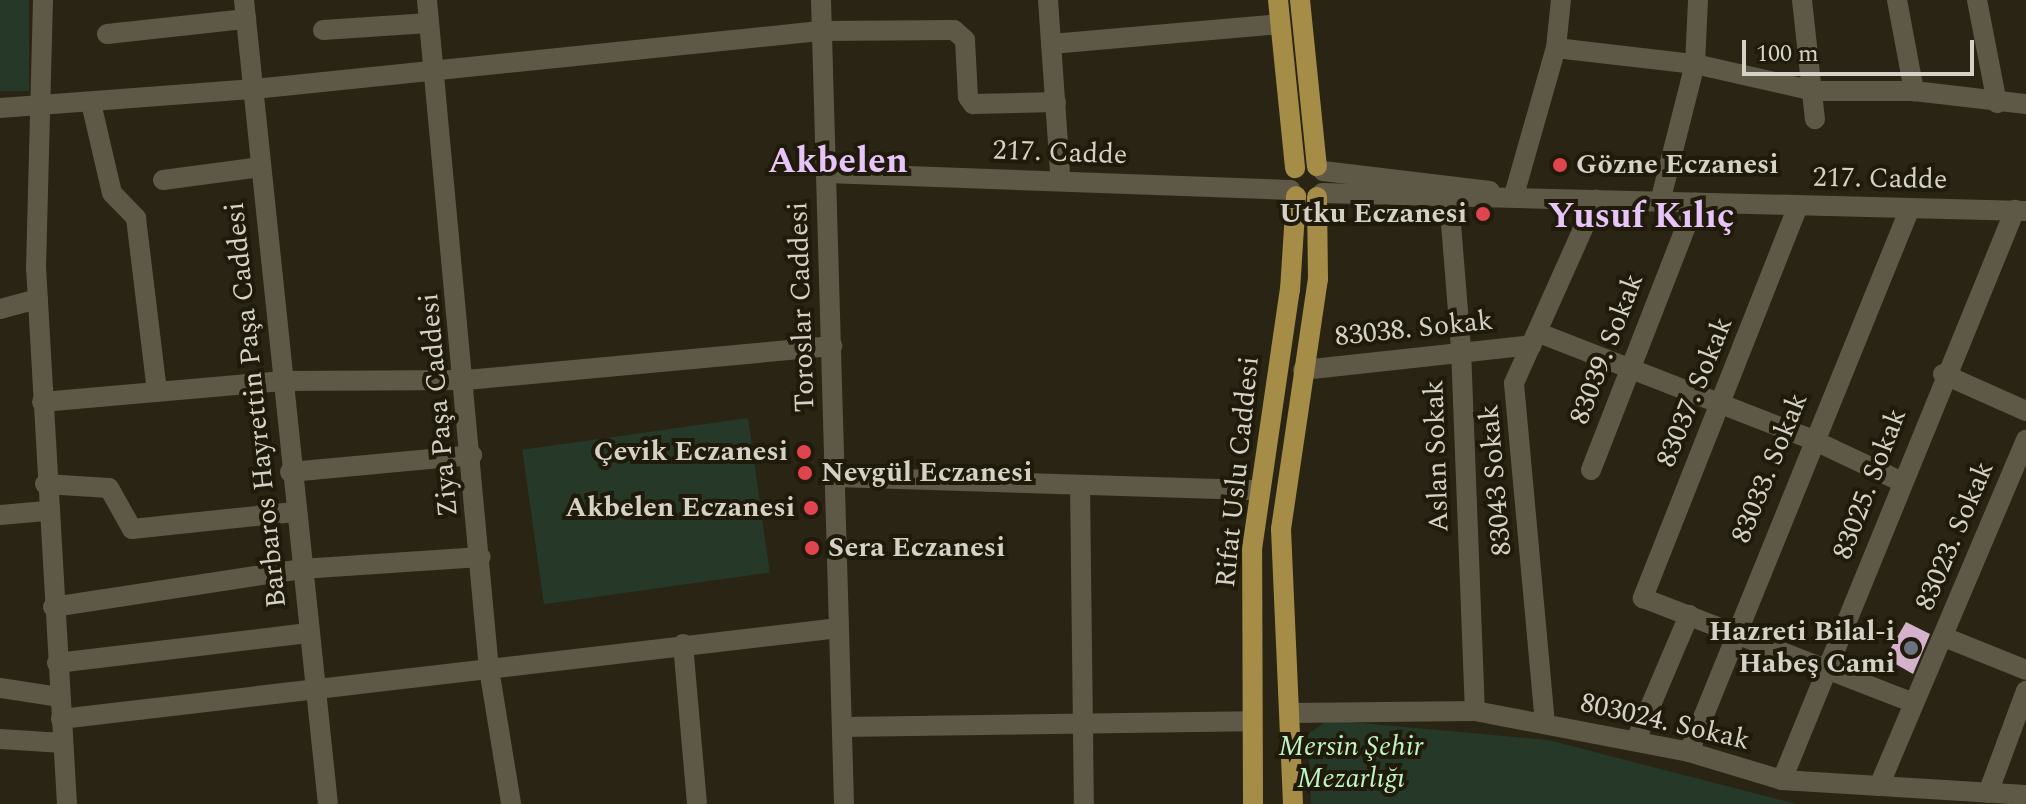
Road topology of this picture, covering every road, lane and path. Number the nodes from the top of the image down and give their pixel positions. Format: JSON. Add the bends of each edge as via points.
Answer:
{"nodes":[{"id":1,"x":43,"y":0,"type":"edge"},
{"id":2,"x":427,"y":0,"type":"edge"},
{"id":3,"x":821,"y":0,"type":"edge"},
{"id":4,"x":1048,"y":0,"type":"edge"},
{"id":5,"x":1278,"y":0,"type":"edge"},
{"id":6,"x":1300,"y":0,"type":"edge"},
{"id":7,"x":1561,"y":0,"type":"edge"},
{"id":8,"x":1698,"y":0,"type":"edge"},
{"id":9,"x":1802,"y":0,"type":"edge"},
{"id":10,"x":1897,"y":0,"type":"edge"},
{"id":11,"x":1977,"y":0,"type":"edge"},
{"id":12,"x":245,"y":10,"type":"edge"},
{"id":13,"x":429,"y":23,"type":"junction"},
{"id":14,"x":1280,"y":24,"type":"junction"},
{"id":15,"x":323,"y":30,"type":"dead end"},
{"id":16,"x":820,"y":31,"type":"junction"},
{"id":17,"x":107,"y":34,"type":"dead end"},
{"id":18,"x":1051,"y":44,"type":"junction"},
{"id":19,"x":1556,"y":48,"type":"junction"},
{"id":20,"x":1695,"y":64,"type":"junction"},
{"id":21,"x":433,"y":68,"type":"junction"},
{"id":22,"x":254,"y":89,"type":"junction"},
{"id":23,"x":1814,"y":91,"type":"junction"},
{"id":24,"x":1914,"y":91,"type":"junction"},
{"id":25,"x":1056,"y":102,"type":"junction"},
{"id":26,"x":91,"y":103,"type":"junction"},
{"id":27,"x":1997,"y":103,"type":"junction"},
{"id":28,"x":2026,"y":104,"type":"edge"},
{"id":29,"x":41,"y":107,"type":"junction"},
{"id":30,"x":0,"y":108,"type":"edge"},
{"id":31,"x":1815,"y":119,"type":"dead end"},
{"id":32,"x":261,"y":167,"type":"junction"},
{"id":33,"x":826,"y":168,"type":"junction"},
{"id":34,"x":1320,"y":169,"type":"junction"},
{"id":35,"x":1060,"y":170,"type":"junction"},
{"id":36,"x":163,"y":180,"type":"dead end"},
{"id":37,"x":1302,"y":187,"type":"junction"},
{"id":38,"x":1496,"y":196,"type":"junction"},
{"id":39,"x":1449,"y":199,"type":"junction"},
{"id":40,"x":1596,"y":200,"type":"junction"},
{"id":41,"x":1660,"y":202,"type":"junction"},
{"id":42,"x":1695,"y":203,"type":"junction"},
{"id":43,"x":1798,"y":206,"type":"junction"},
{"id":44,"x":1910,"y":208,"type":"junction"},
{"id":45,"x":2020,"y":210,"type":"edge"},
{"id":46,"x":38,"y":299,"type":"junction"},
{"id":47,"x":0,"y":309,"type":"edge"},
{"id":48,"x":1535,"y":339,"type":"junction"},
{"id":49,"x":832,"y":346,"type":"junction"},
{"id":50,"x":1461,"y":349,"type":"junction"},
{"id":51,"x":1628,"y":369,"type":"junction"},
{"id":52,"x":1303,"y":370,"type":"junction"},
{"id":53,"x":1943,"y":374,"type":"junction"},
{"id":54,"x":466,"y":380,"type":"junction"},
{"id":55,"x":280,"y":381,"type":"junction"},
{"id":56,"x":157,"y":392,"type":"junction"},
{"id":57,"x":42,"y":402,"type":"junction"},
{"id":58,"x":1721,"y":405,"type":"junction"},
{"id":59,"x":2026,"y":411,"type":"edge"},
{"id":60,"x":1811,"y":439,"type":"junction"},
{"id":61,"x":2026,"y":440,"type":"edge"},
{"id":62,"x":472,"y":455,"type":"junction"},
{"id":63,"x":1591,"y":470,"type":"dead end"},
{"id":64,"x":290,"y":472,"type":"junction"},
{"id":65,"x":836,"y":477,"type":"junction"},
{"id":66,"x":1902,"y":482,"type":"junction"},
{"id":67,"x":45,"y":484,"type":"junction"},
{"id":68,"x":1080,"y":485,"type":"junction"},
{"id":69,"x":1259,"y":490,"type":"junction"},
{"id":70,"x":46,"y":511,"type":"junction"},
{"id":71,"x":294,"y":512,"type":"junction"},
{"id":72,"x":0,"y":515,"type":"edge"},
{"id":73,"x":481,"y":557,"type":"junction"},
{"id":74,"x":301,"y":569,"type":"junction"},
{"id":75,"x":53,"y":607,"type":"junction"},
{"id":76,"x":1689,"y":615,"type":"junction"},
{"id":77,"x":839,"y":628,"type":"junction"},
{"id":78,"x":1734,"y":631,"type":"junction"},
{"id":79,"x":308,"y":633,"type":"junction"},
{"id":80,"x":1944,"y":637,"type":"junction"},
{"id":81,"x":683,"y":644,"type":"junction"},
{"id":82,"x":57,"y":663,"type":"junction"},
{"id":83,"x":1828,"y":666,"type":"junction"},
{"id":84,"x":489,"y":669,"type":"junction"},
{"id":85,"x":2026,"y":670,"type":"edge"},
{"id":86,"x":0,"y":688,"type":"edge"},
{"id":87,"x":314,"y":689,"type":"junction"},
{"id":88,"x":2026,"y":691,"type":"edge"},
{"id":89,"x":60,"y":697,"type":"junction"},
{"id":90,"x":1911,"y":702,"type":"junction"},
{"id":91,"x":1475,"y":711,"type":"junction"},
{"id":92,"x":1291,"y":713,"type":"junction"},
{"id":93,"x":61,"y":719,"type":"junction"},
{"id":94,"x":1251,"y":721,"type":"junction"},
{"id":95,"x":1545,"y":724,"type":"junction"},
{"id":96,"x":842,"y":727,"type":"junction"},
{"id":97,"x":1083,"y":727,"type":"junction"},
{"id":98,"x":0,"y":739,"type":"edge"},
{"id":99,"x":1636,"y":740,"type":"junction"},
{"id":100,"x":63,"y":743,"type":"junction"},
{"id":101,"x":1689,"y":752,"type":"junction"},
{"id":102,"x":1782,"y":780,"type":"junction"},
{"id":103,"x":1879,"y":786,"type":"junction"},
{"id":104,"x":1988,"y":793,"type":"junction"},
{"id":105,"x":2026,"y":795,"type":"edge"},
{"id":106,"x":67,"y":804,"type":"edge"},
{"id":107,"x":328,"y":804,"type":"edge"},
{"id":108,"x":511,"y":804,"type":"edge"},
{"id":109,"x":697,"y":804,"type":"edge"},
{"id":110,"x":844,"y":804,"type":"edge"},
{"id":111,"x":1084,"y":804,"type":"edge"},
{"id":112,"x":1253,"y":804,"type":"edge"},
{"id":113,"x":1293,"y":804,"type":"edge"}],
"edges":[{"from":1,"to":29,"type":"street"},
{"from":2,"to":13,"type":"street","name":"Ziya Paşa Caddesi"},
{"from":3,"to":16,"type":"street","name":"Toroslar Caddesi"},
{"from":4,"to":18,"type":"street"},
{"from":5,"to":14,"type":"main road"},
{"from":6,"to":34,"type":"main road"},
{"from":7,"to":19,"type":"street"},
{"from":8,"to":20,"type":"street"},
{"from":9,"to":23,"type":"street"},
{"from":10,"to":24,"type":"street"},
{"from":11,"to":27,"type":"street"},
{"from":12,"to":17,"type":"street"},
{"from":12,"to":22,"type":"street","name":"Barbaros Hayrettin Paşa Caddesi"},
{"from":13,"to":15,"type":"street"},
{"from":13,"to":21,"type":"street","name":"Ziya Paşa Caddesi"},
{"from":14,"to":18,"type":"street"},
{"from":14,"to":37,"type":"main road"},
{"from":16,"to":21,"type":"street"},
{"from":16,"to":25,"type":"street","via":[[954,30],[965,40],[969,102]]},
{"from":16,"to":33,"type":"street","name":"Toroslar Caddesi"},
{"from":18,"to":25,"type":"street"},
{"from":19,"to":20,"type":"street"},
{"from":19,"to":38,"type":"street"},
{"from":20,"to":23,"type":"street"},
{"from":20,"to":41,"type":"street"},
{"from":21,"to":22,"type":"street"},
{"from":21,"to":54,"type":"street","name":"Ziya Paşa Caddesi"},
{"from":22,"to":26,"type":"street"},
{"from":22,"to":32,"type":"street","name":"Barbaros Hayrettin Paşa Caddesi"},
{"from":23,"to":24,"type":"street"},
{"from":23,"to":31,"type":"street"},
{"from":24,"to":27,"type":"street"},
{"from":25,"to":35,"type":"street"},
{"from":26,"to":29,"type":"street"},
{"from":26,"to":56,"type":"street","via":[[112,193],[136,218]]},
{"from":27,"to":28,"type":"street"},
{"from":29,"to":30,"type":"street"},
{"from":29,"to":46,"type":"street"},
{"from":32,"to":36,"type":"street"},
{"from":32,"to":55,"type":"street","name":"Barbaros Hayrettin Paşa Caddesi"},
{"from":33,"to":35,"type":"street","name":"217. Cadde"},
{"from":33,"to":37,"type":"street","name":"217. Cadde"},
{"from":33,"to":49,"type":"street","name":"Toroslar Caddesi"},
{"from":34,"to":37,"type":"main road"},
{"from":34,"to":38,"type":"street","name":"217. Cadde","via":[[1482,186]]},
{"from":35,"to":37,"type":"street","name":"217. Cadde"},
{"from":37,"to":39,"type":"street","name":"217. Cadde"},
{"from":37,"to":52,"type":"main road","name":"Rifat Uslu Caddesi","via":[[1318,279]]},
{"from":37,"to":69,"type":"main road","name":"Rifat Uslu Caddesi"},
{"from":38,"to":39,"type":"street","name":"217. Cadde"},
{"from":38,"to":40,"type":"street","name":"217. Cadde"},
{"from":39,"to":50,"type":"street","name":"Aslan Sokak"},
{"from":40,"to":41,"type":"street","name":"217. Cadde"},
{"from":40,"to":48,"type":"street","name":"83043 Sokak"},
{"from":41,"to":42,"type":"street","name":"217. Cadde"},
{"from":42,"to":43,"type":"street","name":"217. Cadde"},
{"from":42,"to":51,"type":"street","name":"83039. Sokak"},
{"from":43,"to":44,"type":"street","name":"217. Cadde"},
{"from":43,"to":58,"type":"street","name":"83037. Sokak"},
{"from":44,"to":45,"type":"street","name":"217. Cadde"},
{"from":44,"to":60,"type":"street","name":"83033. Sokak"},
{"from":45,"to":53,"type":"street","name":"83025. Sokak"},
{"from":46,"to":47,"type":"street"},
{"from":46,"to":57,"type":"street"},
{"from":48,"to":50,"type":"street","name":"83038. Sokak"},
{"from":48,"to":51,"type":"street"},
{"from":48,"to":95,"type":"street","name":"83043 Sokak","via":[[1514,383]]},
{"from":49,"to":54,"type":"street"},
{"from":49,"to":65,"type":"street","name":"Toroslar Caddesi"},
{"from":50,"to":52,"type":"street","name":"83038. Sokak"},
{"from":50,"to":91,"type":"street","name":"Aslan Sokak"},
{"from":51,"to":58,"type":"street"},
{"from":51,"to":63,"type":"street","name":"83039. Sokak"},
{"from":52,"to":92,"type":"main road","name":"Rifat Uslu Caddesi","via":[[1281,529]]},
{"from":53,"to":59,"type":"street"},
{"from":53,"to":66,"type":"street","name":"83025. Sokak"},
{"from":54,"to":55,"type":"street"},
{"from":54,"to":62,"type":"street","name":"Ziya Paşa Caddesi"},
{"from":55,"to":56,"type":"street"},
{"from":55,"to":64,"type":"street","name":"Barbaros Hayrettin Paşa Caddesi"},
{"from":56,"to":57,"type":"street"},
{"from":57,"to":67,"type":"street"},
{"from":58,"to":60,"type":"street"},
{"from":58,"to":76,"type":"street","name":"83037. Sokak","via":[[1643,598]]},
{"from":60,"to":66,"type":"street"},
{"from":60,"to":78,"type":"street","name":"83033. Sokak"},
{"from":61,"to":80,"type":"street","name":"83023. Sokak"},
{"from":62,"to":64,"type":"street"},
{"from":62,"to":73,"type":"street","name":"Ziya Paşa Caddesi"},
{"from":64,"to":71,"type":"street","name":"Barbaros Hayrettin Paşa Caddesi"},
{"from":65,"to":68,"type":"street"},
{"from":65,"to":77,"type":"street","name":"Toroslar Caddesi"},
{"from":66,"to":83,"type":"street","name":"83025. Sokak"},
{"from":67,"to":70,"type":"street"},
{"from":67,"to":71,"type":"street","via":[[109,488],[132,529]]},
{"from":68,"to":69,"type":"street"},
{"from":68,"to":97,"type":"street"},
{"from":69,"to":94,"type":"main road","name":"Rifat Uslu Caddesi","via":[[1252,549]]},
{"from":70,"to":72,"type":"street"},
{"from":70,"to":75,"type":"street"},
{"from":71,"to":74,"type":"street","name":"Barbaros Hayrettin Paşa Caddesi"},
{"from":73,"to":74,"type":"street"},
{"from":73,"to":84,"type":"street","name":"Ziya Paşa Caddesi"},
{"from":74,"to":75,"type":"street"},
{"from":74,"to":79,"type":"street","name":"Barbaros Hayrettin Paşa Caddesi"},
{"from":75,"to":82,"type":"street"},
{"from":76,"to":78,"type":"street"},
{"from":76,"to":99,"type":"street"},
{"from":77,"to":81,"type":"street"},
{"from":77,"to":96,"type":"street","name":"Toroslar Caddesi"},
{"from":78,"to":83,"type":"street"},
{"from":78,"to":101,"type":"street","name":"83033. Sokak"},
{"from":79,"to":82,"type":"street"},
{"from":79,"to":87,"type":"street","name":"Barbaros Hayrettin Paşa Caddesi"},
{"from":80,"to":85,"type":"street"},
{"from":80,"to":90,"type":"street","name":"83023. Sokak"},
{"from":81,"to":84,"type":"street"},
{"from":81,"to":109,"type":"street"},
{"from":82,"to":89,"type":"street"},
{"from":83,"to":90,"type":"street"},
{"from":83,"to":102,"type":"street","name":"83025. Sokak"},
{"from":84,"to":87,"type":"street"},
{"from":84,"to":108,"type":"street","name":"Ziya Paşa Caddesi"},
{"from":86,"to":89,"type":"street"},
{"from":87,"to":93,"type":"street"},
{"from":87,"to":107,"type":"street","name":"Barbaros Hayrettin Paşa Caddesi"},
{"from":88,"to":104,"type":"street"},
{"from":89,"to":93,"type":"street"},
{"from":90,"to":103,"type":"street","name":"83023. Sokak"},
{"from":91,"to":92,"type":"street","name":"803024. Sokak"},
{"from":91,"to":95,"type":"street","name":"803024. Sokak"},
{"from":92,"to":113,"type":"main road","name":"Rifat Uslu Caddesi"},
{"from":93,"to":100,"type":"street"},
{"from":94,"to":97,"type":"street"},
{"from":94,"to":112,"type":"main road","name":"Rifat Uslu Caddesi"},
{"from":95,"to":99,"type":"street","name":"803024. Sokak"},
{"from":96,"to":97,"type":"street"},
{"from":96,"to":110,"type":"street","name":"Toroslar Caddesi"},
{"from":97,"to":111,"type":"street"},
{"from":98,"to":100,"type":"street"},
{"from":99,"to":101,"type":"street","name":"803024. Sokak"},
{"from":100,"to":106,"type":"street"},
{"from":101,"to":102,"type":"street","name":"803024. Sokak"},
{"from":102,"to":103,"type":"street","name":"803024. Sokak"},
{"from":103,"to":104,"type":"street","name":"803024. Sokak"},
{"from":104,"to":105,"type":"street","name":"803024. Sokak"}]}
